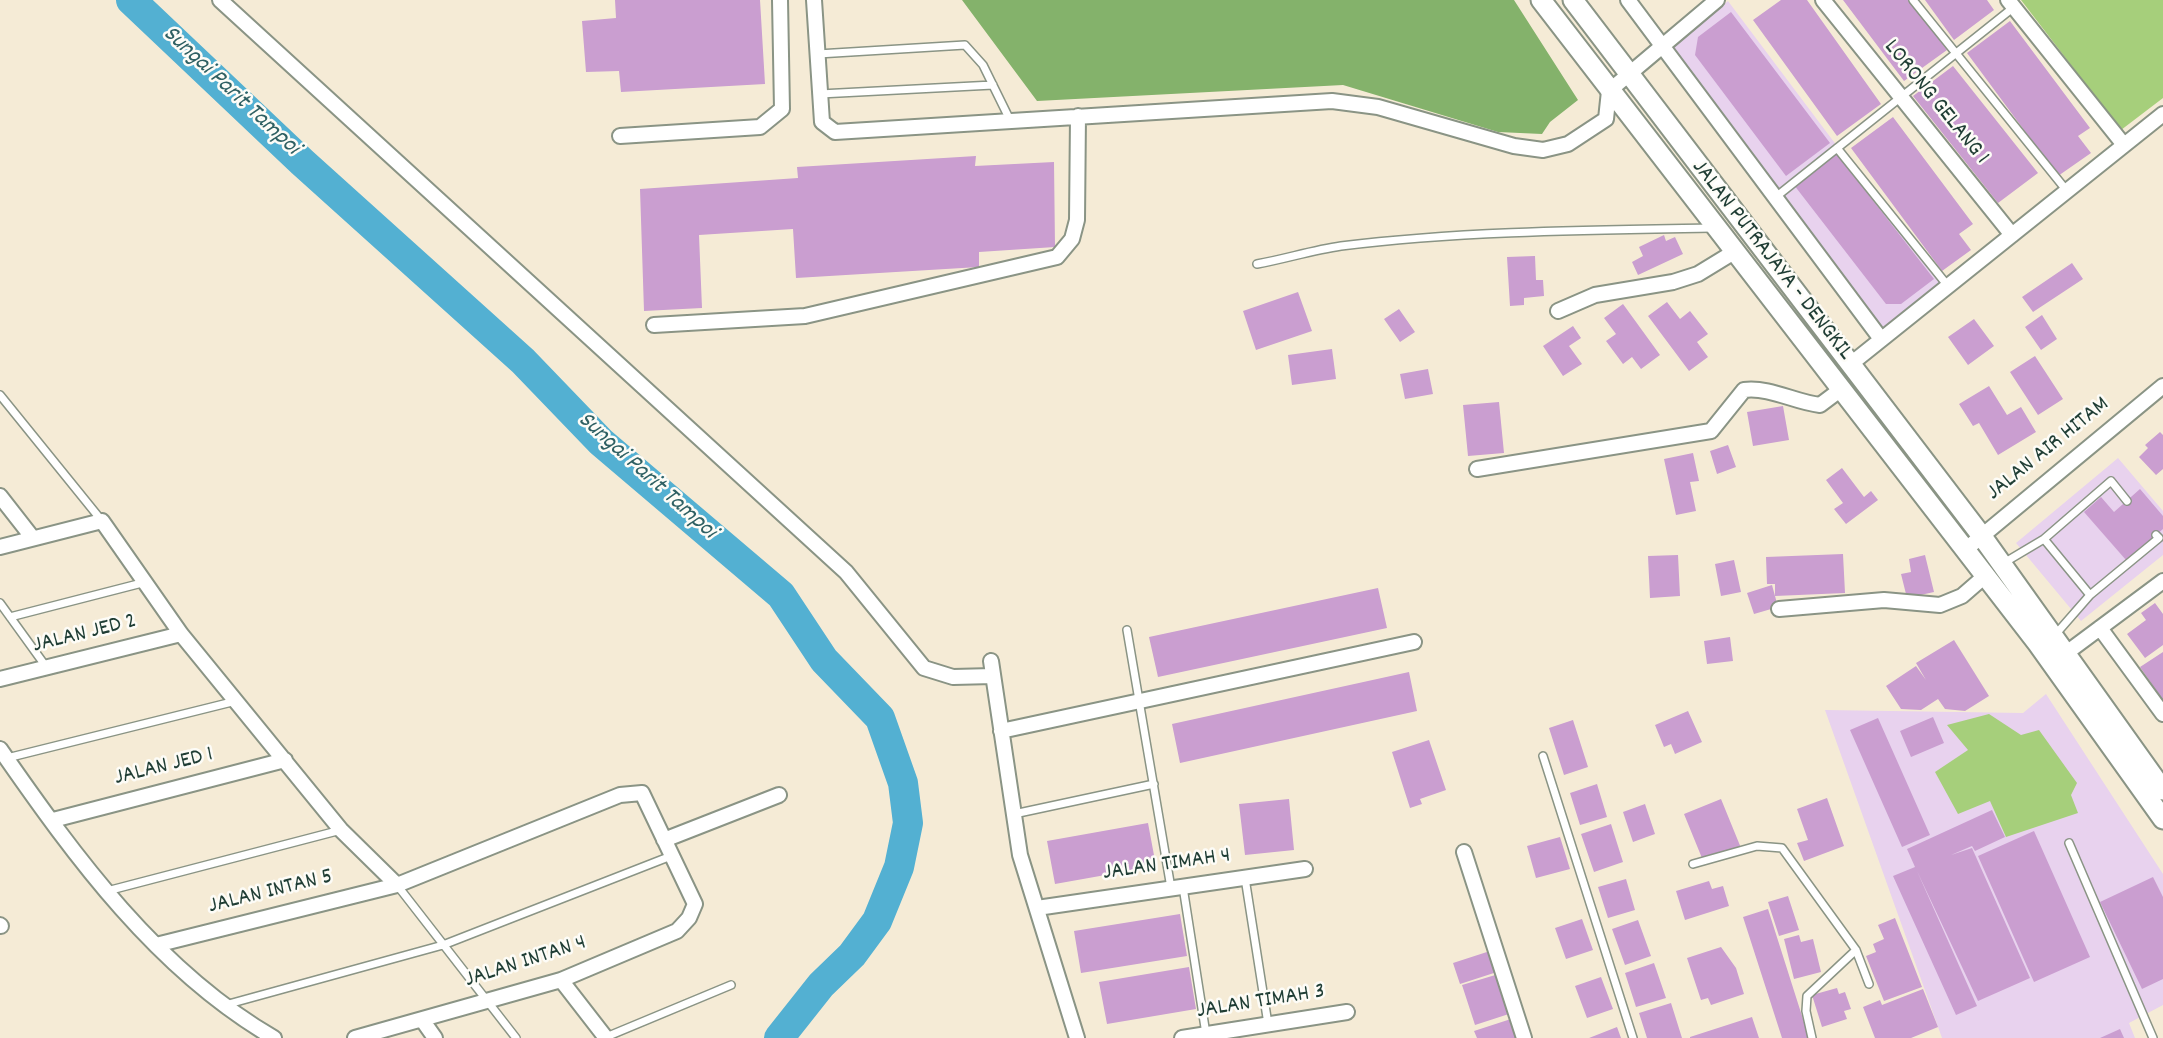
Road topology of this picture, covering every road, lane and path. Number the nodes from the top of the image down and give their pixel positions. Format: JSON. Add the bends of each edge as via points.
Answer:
{"nodes":[{"id":1,"x":220,"y":0,"type":"edge"},
{"id":2,"x":780,"y":0,"type":"edge"},
{"id":3,"x":814,"y":0,"type":"edge"},
{"id":4,"x":1541,"y":0,"type":"edge"},
{"id":5,"x":1573,"y":0,"type":"edge"},
{"id":6,"x":1628,"y":0,"type":"edge"},
{"id":7,"x":1717,"y":0,"type":"edge"},
{"id":8,"x":1823,"y":0,"type":"edge"},
{"id":9,"x":1913,"y":0,"type":"edge"},
{"id":10,"x":2011,"y":4,"type":"edge"},
{"id":11,"x":1661,"y":45,"type":"junction"},
{"id":12,"x":1956,"y":53,"type":"junction"},
{"id":13,"x":818,"y":54,"type":"junction"},
{"id":14,"x":1630,"y":75,"type":"junction"},
{"id":15,"x":993,"y":85,"type":"junction"},
{"id":16,"x":1609,"y":91,"type":"junction"},
{"id":17,"x":820,"y":94,"type":"junction"},
{"id":18,"x":1901,"y":97,"type":"junction"},
{"id":19,"x":1078,"y":116,"type":"junction"},
{"id":20,"x":1010,"y":121,"type":"junction"},
{"id":21,"x":2161,"y":121,"type":"edge"},
{"id":22,"x":620,"y":136,"type":"dead end"},
{"id":23,"x":2124,"y":145,"type":"junction"},
{"id":24,"x":1837,"y":148,"type":"junction"},
{"id":25,"x":2067,"y":191,"type":"junction"},
{"id":26,"x":1777,"y":196,"type":"junction"},
{"id":27,"x":1716,"y":228,"type":"junction"},
{"id":28,"x":2012,"y":235,"type":"junction"},
{"id":29,"x":1734,"y":252,"type":"junction"},
{"id":30,"x":1257,"y":264,"type":"dead end"},
{"id":31,"x":1948,"y":286,"type":"junction"},
{"id":32,"x":1558,"y":311,"type":"dead end"},
{"id":33,"x":654,"y":325,"type":"dead end"},
{"id":34,"x":1881,"y":339,"type":"junction"},
{"id":35,"x":1852,"y":363,"type":"junction"},
{"id":36,"x":2163,"y":386,"type":"edge"},
{"id":37,"x":1840,"y":390,"type":"junction"},
{"id":38,"x":0,"y":395,"type":"edge"},
{"id":39,"x":1477,"y":469,"type":"dead end"},
{"id":40,"x":0,"y":496,"type":"edge"},
{"id":41,"x":2127,"y":501,"type":"dead end"},
{"id":42,"x":102,"y":521,"type":"junction"},
{"id":43,"x":1981,"y":535,"type":"junction"},
{"id":44,"x":2156,"y":535,"type":"dead end"},
{"id":45,"x":32,"y":537,"type":"junction"},
{"id":46,"x":2044,"y":539,"type":"junction"},
{"id":47,"x":0,"y":547,"type":"edge"},
{"id":48,"x":1965,"y":550,"type":"junction"},
{"id":49,"x":1994,"y":570,"type":"junction"},
{"id":50,"x":2163,"y":581,"type":"edge"},
{"id":51,"x":142,"y":583,"type":"junction"},
{"id":52,"x":2090,"y":595,"type":"junction"},
{"id":53,"x":0,"y":603,"type":"edge"},
{"id":54,"x":1779,"y":609,"type":"dead end"},
{"id":55,"x":10,"y":617,"type":"junction"},
{"id":56,"x":2100,"y":628,"type":"junction"},
{"id":57,"x":1127,"y":630,"type":"dead end"},
{"id":58,"x":181,"y":634,"type":"junction"},
{"id":59,"x":2053,"y":637,"type":"junction"},
{"id":60,"x":1414,"y":642,"type":"dead end"},
{"id":61,"x":2065,"y":654,"type":"junction"},
{"id":62,"x":991,"y":661,"type":"dead end"},
{"id":63,"x":47,"y":668,"type":"junction"},
{"id":64,"x":993,"y":676,"type":"junction"},
{"id":65,"x":0,"y":679,"type":"edge"},
{"id":66,"x":236,"y":701,"type":"junction"},
{"id":67,"x":1140,"y":701,"type":"junction"},
{"id":68,"x":2163,"y":714,"type":"edge"},
{"id":69,"x":1000,"y":731,"type":"junction"},
{"id":70,"x":3,"y":753,"type":"edge"},
{"id":71,"x":1543,"y":756,"type":"dead end"},
{"id":72,"x":285,"y":760,"type":"junction"},
{"id":73,"x":1154,"y":784,"type":"junction"},
{"id":74,"x":2163,"y":790,"type":"edge"},
{"id":75,"x":779,"y":795,"type":"dead end"},
{"id":76,"x":1013,"y":814,"type":"junction"},
{"id":77,"x":2163,"y":819,"type":"edge"},
{"id":78,"x":53,"y":820,"type":"junction"},
{"id":79,"x":341,"y":830,"type":"junction"},
{"id":80,"x":664,"y":840,"type":"junction"},
{"id":81,"x":2069,"y":843,"type":"dead end"},
{"id":82,"x":1464,"y":852,"type":"dead end"},
{"id":83,"x":671,"y":856,"type":"junction"},
{"id":84,"x":1693,"y":864,"type":"dead end"},
{"id":85,"x":1305,"y":869,"type":"dead end"},
{"id":86,"x":1245,"y":877,"type":"junction"},
{"id":87,"x":397,"y":885,"type":"junction"},
{"id":88,"x":1177,"y":887,"type":"junction"},
{"id":89,"x":106,"y":891,"type":"junction"},
{"id":90,"x":1037,"y":908,"type":"junction"},
{"id":91,"x":156,"y":945,"type":"junction"},
{"id":92,"x":443,"y":945,"type":"junction"},
{"id":93,"x":1856,"y":950,"type":"junction"},
{"id":94,"x":561,"y":980,"type":"junction"},
{"id":95,"x":1869,"y":984,"type":"dead end"},
{"id":96,"x":731,"y":985,"type":"dead end"},
{"id":97,"x":487,"y":1001,"type":"junction"},
{"id":98,"x":224,"y":1005,"type":"junction"},
{"id":99,"x":1347,"y":1012,"type":"dead end"},
{"id":100,"x":423,"y":1021,"type":"junction"},
{"id":101,"x":1268,"y":1024,"type":"junction"},
{"id":102,"x":1206,"y":1034,"type":"junction"},
{"id":103,"x":2163,"y":1036,"type":"edge"},
{"id":104,"x":606,"y":1037,"type":"edge"},
{"id":105,"x":274,"y":1038,"type":"edge"},
{"id":106,"x":355,"y":1038,"type":"edge"},
{"id":107,"x":435,"y":1038,"type":"edge"},
{"id":108,"x":516,"y":1038,"type":"edge"},
{"id":109,"x":1077,"y":1038,"type":"edge"},
{"id":110,"x":1182,"y":1038,"type":"edge"},
{"id":111,"x":1524,"y":1038,"type":"edge"},
{"id":112,"x":1633,"y":1038,"type":"edge"},
{"id":113,"x":1812,"y":1038,"type":"edge"},
{"id":114,"x":2155,"y":1038,"type":"edge"}],
"edges":[{"from":1,"to":64,"type":"street","via":[[846,572],[924,668],[953,677]]},
{"from":2,"to":22,"type":"street","via":[[782,109],[768,121],[760,127]]},
{"from":3,"to":13,"type":"street"},
{"from":4,"to":16,"type":"main road","name":"JALAN PUTRAJAYA - DENGKIL"},
{"from":5,"to":14,"type":"main road","name":"JALAN PUTRAJAYA - DENGKIL"},
{"from":6,"to":11,"type":"street"},
{"from":7,"to":11,"type":"street"},
{"from":8,"to":18,"type":"street","name":"LORONG GELANG 1"},
{"from":9,"to":12,"type":"lane"},
{"from":10,"to":12,"type":"lane"},
{"from":10,"to":23,"type":"street"},
{"from":11,"to":14,"type":"street"},
{"from":11,"to":26,"type":"street"},
{"from":12,"to":18,"type":"lane"},
{"from":12,"to":25,"type":"lane"},
{"from":13,"to":15,"type":"lane","via":[[965,45]]},
{"from":13,"to":17,"type":"street"},
{"from":14,"to":16,"type":"street"},
{"from":14,"to":35,"type":"main road","name":"JALAN PUTRAJAYA - DENGKIL"},
{"from":15,"to":17,"type":"lane"},
{"from":15,"to":20,"type":"lane"},
{"from":16,"to":19,"type":"street","via":[[1606,118],[1568,144],[1543,150],[1378,107],[1332,101]]},
{"from":16,"to":27,"type":"main road","name":"JALAN PUTRAJAYA - DENGKIL"},
{"from":17,"to":20,"type":"street","via":[[822,122],[835,132]]},
{"from":18,"to":24,"type":"lane"},
{"from":18,"to":28,"type":"street","name":"LORONG GELANG 1"},
{"from":19,"to":20,"type":"street"},
{"from":19,"to":33,"type":"street","via":[[1077,220],[1072,239],[1057,257],[805,316]]},
{"from":21,"to":23,"type":"street"},
{"from":23,"to":25,"type":"street"},
{"from":24,"to":26,"type":"lane"},
{"from":24,"to":31,"type":"lane"},
{"from":25,"to":28,"type":"street"},
{"from":26,"to":34,"type":"street"},
{"from":27,"to":29,"type":"main road","name":"JALAN PUTRAJAYA - DENGKIL"},
{"from":27,"to":30,"type":"lane","via":[[1339,246]]},
{"from":28,"to":31,"type":"street"},
{"from":29,"to":32,"type":"street","via":[[1698,274],[1595,295]]},
{"from":29,"to":37,"type":"main road","name":"JALAN PUTRAJAYA - DENGKIL"},
{"from":31,"to":34,"type":"street"},
{"from":34,"to":35,"type":"street"},
{"from":35,"to":43,"type":"main road","name":"JALAN PUTRAJAYA - DENGKIL"},
{"from":36,"to":43,"type":"street","name":"JALAN AIR HITAM"},
{"from":37,"to":39,"type":"street","via":[[1821,405],[1758,389],[1744,390],[1711,431]]},
{"from":37,"to":48,"type":"main road","name":"JALAN PUTRAJAYA - DENGKIL"},
{"from":38,"to":42,"type":"lane"},
{"from":40,"to":45,"type":"street"},
{"from":41,"to":46,"type":"lane","via":[[2110,481]]},
{"from":42,"to":45,"type":"street"},
{"from":42,"to":51,"type":"street"},
{"from":43,"to":48,"type":"street","name":"JALAN AIR HITAM"},
{"from":43,"to":49,"type":"main road","name":"JALAN PUTRAJAYA - DENGKIL"},
{"from":44,"to":52,"type":"lane","via":[[2159,538]]},
{"from":45,"to":47,"type":"street"},
{"from":46,"to":49,"type":"lane"},
{"from":46,"to":52,"type":"lane"},
{"from":48,"to":49,"type":"main road","name":"JALAN PUTRAJAYA - DENGKIL"},
{"from":49,"to":54,"type":"street","via":[[1962,596],[1940,605],[1884,600]]},
{"from":49,"to":59,"type":"main road"},
{"from":49,"to":77,"type":"main road"},
{"from":50,"to":56,"type":"street"},
{"from":51,"to":55,"type":"lane"},
{"from":51,"to":58,"type":"street"},
{"from":52,"to":59,"type":"lane"},
{"from":53,"to":55,"type":"lane"},
{"from":55,"to":63,"type":"lane"},
{"from":56,"to":61,"type":"street"},
{"from":56,"to":68,"type":"street"},
{"from":57,"to":67,"type":"lane"},
{"from":58,"to":63,"type":"street","name":"JALAN JED 2"},
{"from":58,"to":66,"type":"street"},
{"from":59,"to":61,"type":"main road"},
{"from":60,"to":67,"type":"street"},
{"from":61,"to":74,"type":"main road"},
{"from":62,"to":64,"type":"street"},
{"from":63,"to":65,"type":"street","name":"JALAN JED 2"},
{"from":64,"to":69,"type":"street"},
{"from":66,"to":70,"type":"lane"},
{"from":66,"to":72,"type":"street"},
{"from":67,"to":69,"type":"street"},
{"from":67,"to":73,"type":"lane"},
{"from":69,"to":76,"type":"street"},
{"from":70,"to":78,"type":"street"},
{"from":71,"to":112,"type":"lane"},
{"from":72,"to":78,"type":"street","name":"JALAN JED 1"},
{"from":72,"to":79,"type":"street"},
{"from":73,"to":76,"type":"lane"},
{"from":73,"to":88,"type":"lane"},
{"from":75,"to":80,"type":"street"},
{"from":76,"to":90,"type":"street"},
{"from":78,"to":89,"type":"street"},
{"from":79,"to":87,"type":"street"},
{"from":79,"to":89,"type":"lane"},
{"from":80,"to":83,"type":"street"},
{"from":80,"to":87,"type":"street","name":"JALAN INTAN 5","via":[[642,793],[620,794]]},
{"from":81,"to":114,"type":"lane"},
{"from":82,"to":111,"type":"street"},
{"from":83,"to":92,"type":"lane"},
{"from":83,"to":94,"type":"street","name":"JALAN INTAN 4","via":[[695,904],[677,931]]},
{"from":84,"to":93,"type":"lane","via":[[1757,846],[1782,848]]},
{"from":85,"to":86,"type":"street","name":"JALAN TIMAH 4"},
{"from":86,"to":88,"type":"street","name":"JALAN TIMAH 4"},
{"from":86,"to":101,"type":"lane"},
{"from":87,"to":91,"type":"street","name":"JALAN INTAN 5"},
{"from":87,"to":92,"type":"lane"},
{"from":88,"to":90,"type":"street","name":"JALAN TIMAH 4"},
{"from":88,"to":102,"type":"lane"},
{"from":89,"to":91,"type":"street"},
{"from":90,"to":109,"type":"street"},
{"from":91,"to":98,"type":"street"},
{"from":92,"to":97,"type":"lane"},
{"from":92,"to":98,"type":"lane"},
{"from":93,"to":95,"type":"lane"},
{"from":93,"to":113,"type":"lane","via":[[1807,996]]},
{"from":94,"to":97,"type":"street","name":"JALAN INTAN 4"},
{"from":94,"to":104,"type":"street"},
{"from":96,"to":104,"type":"lane"},
{"from":97,"to":100,"type":"street","name":"JALAN INTAN 4"},
{"from":97,"to":108,"type":"lane"},
{"from":98,"to":105,"type":"street"},
{"from":99,"to":101,"type":"street","name":"JALAN TIMAH 3"},
{"from":100,"to":106,"type":"street","name":"JALAN INTAN 4"},
{"from":100,"to":107,"type":"street"},
{"from":101,"to":102,"type":"street","name":"JALAN TIMAH 3"},
{"from":102,"to":110,"type":"street","name":"JALAN TIMAH 3"},
{"from":103,"to":114,"type":"lane"}]}
